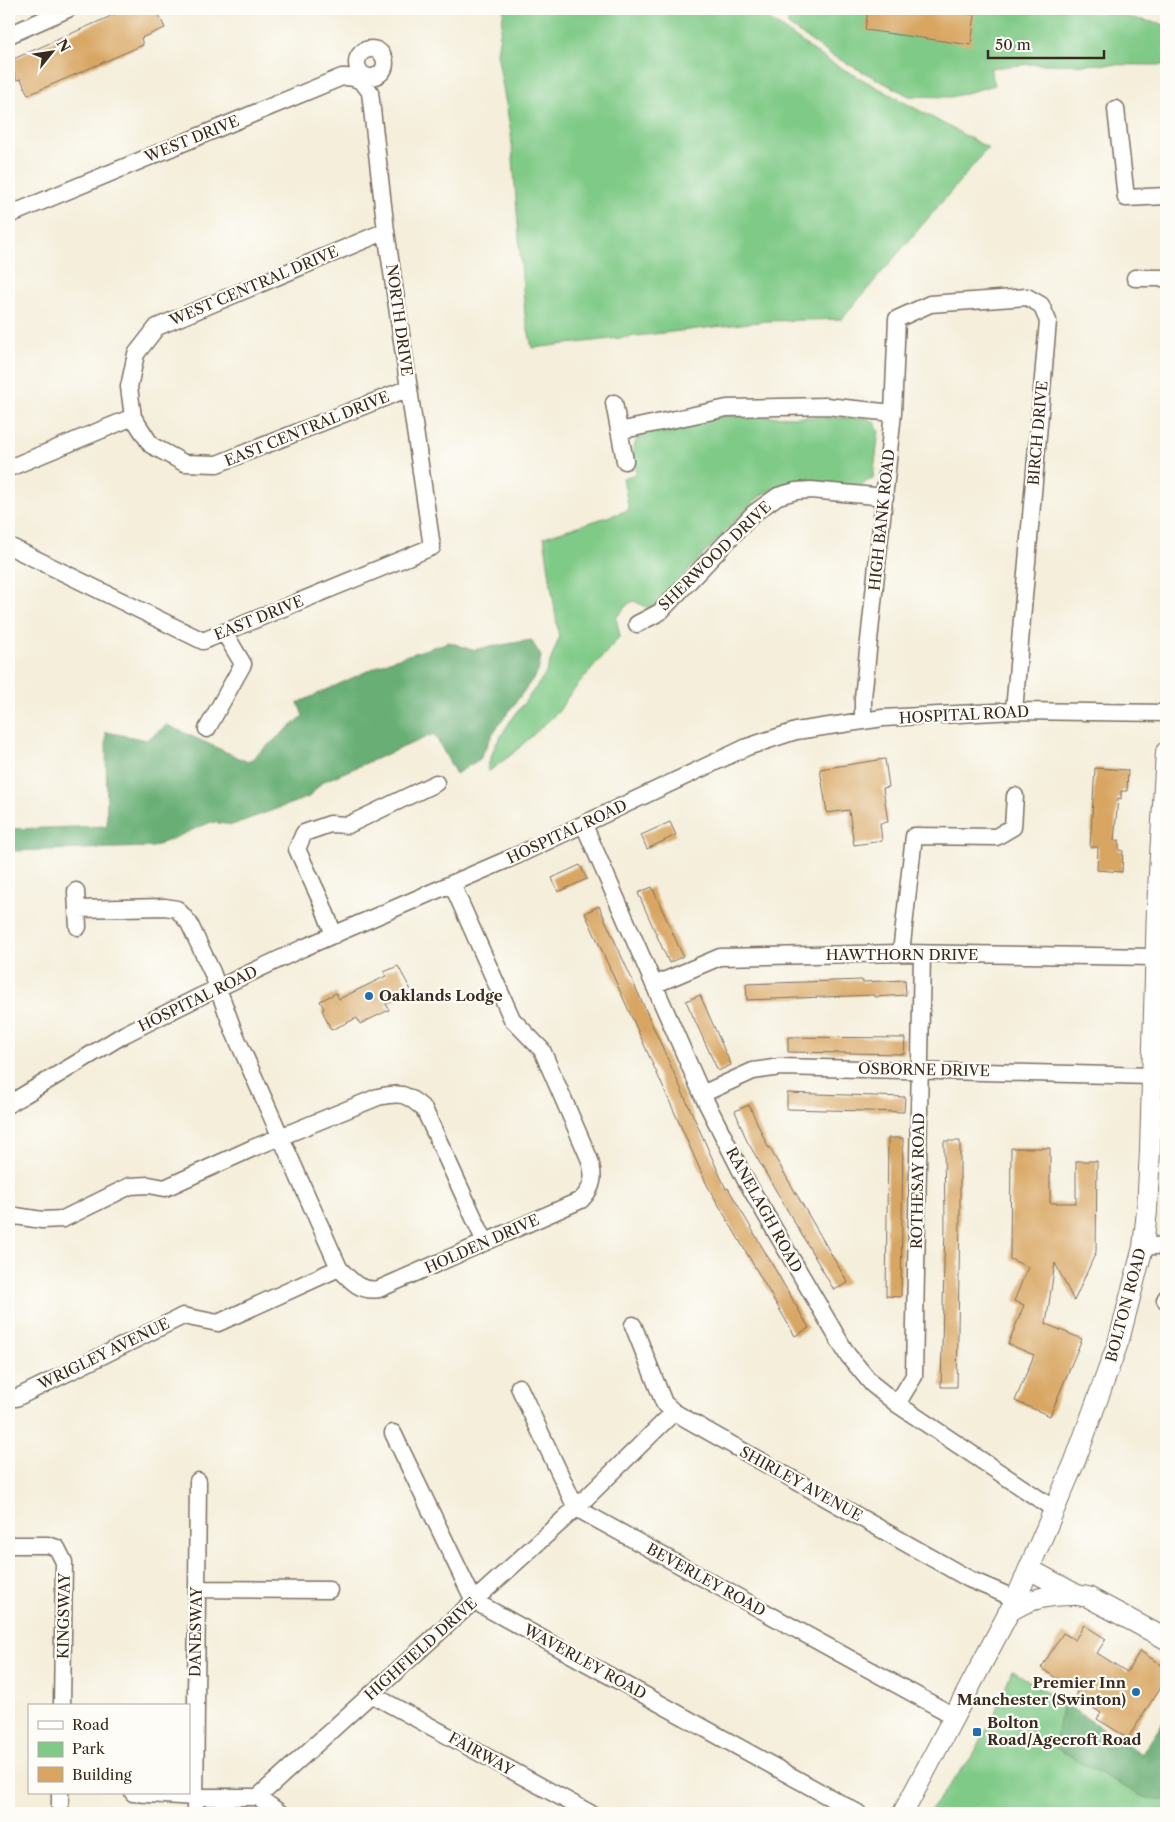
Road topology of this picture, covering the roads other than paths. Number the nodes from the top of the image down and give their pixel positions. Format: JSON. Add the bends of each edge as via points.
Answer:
{"nodes":[{"id":1,"x":68,"y":9,"type":"edge"},
{"id":2,"x":9,"y":35,"type":"edge"},
{"id":3,"x":370,"y":92,"type":"joint"},
{"id":4,"x":1116,"y":109,"type":"dead end"},
{"id":5,"x":1166,"y":196,"type":"edge"},
{"id":6,"x":9,"y":215,"type":"edge"},
{"id":7,"x":386,"y":230,"type":"junction"},
{"id":8,"x":1135,"y":278,"type":"dead end"},
{"id":9,"x":1166,"y":278,"type":"edge"},
{"id":10,"x":897,"y":319,"type":"joint"},
{"id":11,"x":409,"y":388,"type":"junction"},
{"id":12,"x":614,"y":403,"type":"dead end"},
{"id":13,"x":893,"y":413,"type":"junction"},
{"id":14,"x":133,"y":418,"type":"junction"},
{"id":15,"x":619,"y":431,"type":"junction"},
{"id":16,"x":625,"y":460,"type":"dead end"},
{"id":17,"x":9,"y":468,"type":"edge"},
{"id":18,"x":884,"y":497,"type":"junction"},
{"id":19,"x":9,"y":546,"type":"edge"},
{"id":20,"x":432,"y":547,"type":"joint"},
{"id":21,"x":637,"y":624,"type":"dead end"},
{"id":22,"x":224,"y":632,"type":"junction"},
{"id":23,"x":1014,"y":711,"type":"junction"},
{"id":24,"x":1166,"y":712,"type":"edge"},
{"id":25,"x":863,"y":721,"type":"junction"},
{"id":26,"x":208,"y":729,"type":"dead end"},
{"id":27,"x":1166,"y":752,"type":"edge"},
{"id":28,"x":436,"y":783,"type":"dead end"},
{"id":29,"x":1015,"y":796,"type":"dead end"},
{"id":30,"x":584,"y":825,"type":"junction"},
{"id":31,"x":452,"y":884,"type":"junction"},
{"id":32,"x":76,"y":891,"type":"dead end"},
{"id":33,"x":1162,"y":908,"type":"edge"},
{"id":34,"x":77,"y":909,"type":"junction"},
{"id":35,"x":78,"y":926,"type":"dead end"},
{"id":36,"x":334,"y":935,"type":"junction"},
{"id":37,"x":901,"y":953,"type":"junction"},
{"id":38,"x":922,"y":954,"type":"junction"},
{"id":39,"x":1156,"y":957,"type":"junction"},
{"id":40,"x":654,"y":985,"type":"junction"},
{"id":41,"x":218,"y":989,"type":"junction"},
{"id":42,"x":921,"y":1070,"type":"junction"},
{"id":43,"x":1152,"y":1076,"type":"junction"},
{"id":44,"x":702,"y":1094,"type":"junction"},
{"id":45,"x":9,"y":1104,"type":"edge"},
{"id":46,"x":281,"y":1137,"type":"junction"},
{"id":47,"x":9,"y":1215,"type":"edge"},
{"id":48,"x":485,"y":1242,"type":"junction"},
{"id":49,"x":1166,"y":1245,"type":"edge"},
{"id":50,"x":1143,"y":1247,"type":"junction"},
{"id":51,"x":339,"y":1268,"type":"junction"},
{"id":52,"x":633,"y":1325,"type":"dead end"},
{"id":53,"x":519,"y":1387,"type":"dead end"},
{"id":54,"x":9,"y":1397,"type":"edge"},
{"id":55,"x":897,"y":1404,"type":"junction"},
{"id":56,"x":674,"y":1412,"type":"junction"},
{"id":57,"x":393,"y":1433,"type":"dead end"},
{"id":58,"x":198,"y":1481,"type":"dead end"},
{"id":59,"x":576,"y":1508,"type":"junction"},
{"id":60,"x":1054,"y":1509,"type":"junction"},
{"id":61,"x":9,"y":1545,"type":"edge"},
{"id":62,"x":1031,"y":1563,"type":"junction"},
{"id":63,"x":197,"y":1589,"type":"junction"},
{"id":64,"x":329,"y":1590,"type":"dead end"},
{"id":65,"x":1082,"y":1596,"type":"junction"},
{"id":66,"x":474,"y":1601,"type":"junction"},
{"id":67,"x":1012,"y":1606,"type":"junction"},
{"id":68,"x":1166,"y":1639,"type":"edge"},
{"id":69,"x":371,"y":1694,"type":"junction"},
{"id":70,"x":62,"y":1704,"type":"edge"},
{"id":71,"x":954,"y":1716,"type":"junction"},
{"id":72,"x":60,"y":1794,"type":"edge"},
{"id":73,"x":148,"y":1794,"type":"edge"},
{"id":74,"x":195,"y":1797,"type":"junction"},
{"id":75,"x":258,"y":1797,"type":"junction"},
{"id":76,"x":60,"y":1813,"type":"edge"},
{"id":77,"x":195,"y":1813,"type":"edge"},
{"id":78,"x":280,"y":1813,"type":"edge"},
{"id":79,"x":590,"y":1813,"type":"edge"},
{"id":80,"x":858,"y":1813,"type":"edge"},
{"id":81,"x":903,"y":1813,"type":"edge"}],
"edges":[{"from":1,"to":2,"type":"street"},
{"from":3,"to":6,"type":"street","name":"WEST DRIVE","via":[[361,77],[342,77]]},
{"from":3,"to":7,"type":"street","name":"NORTH DRIVE"},
{"from":4,"to":5,"type":"street","via":[[1126,198]]},
{"from":7,"to":11,"type":"street","name":"NORTH DRIVE"},
{"from":7,"to":14,"type":"street","name":"WEST CENTRAL DRIVE","via":[[157,327],[136,354],[129,387]]},
{"from":8,"to":9,"type":"street"},
{"from":10,"to":13,"type":"street","name":"HIGH BANK ROAD"},
{"from":10,"to":23,"type":"street","name":"BIRCH DRIVE","via":[[930,304],[1027,298],[1040,306],[1048,321]]},
{"from":11,"to":14,"type":"street","name":"EAST CENTRAL DRIVE","via":[[217,464],[184,463],[151,445]]},
{"from":11,"to":20,"type":"street","name":"NORTH DRIVE"},
{"from":12,"to":15,"type":"street"},
{"from":13,"to":15,"type":"street","via":[[826,406],[727,408]]},
{"from":13,"to":18,"type":"street","name":"HIGH BANK ROAD"},
{"from":14,"to":17,"type":"street"},
{"from":15,"to":16,"type":"street"},
{"from":18,"to":21,"type":"street","name":"SHERWOOD DRIVE","via":[[811,490],[778,496],[754,513],[660,612]]},
{"from":18,"to":25,"type":"street","name":"HIGH BANK ROAD"},
{"from":19,"to":22,"type":"street","name":"EAST DRIVE","via":[[203,641]]},
{"from":20,"to":22,"type":"street","name":"EAST DRIVE"},
{"from":22,"to":26,"type":"street","via":[[243,664]]},
{"from":23,"to":24,"type":"street","name":"HOSPITAL ROAD"},
{"from":23,"to":25,"type":"street","name":"HOSPITAL ROAD"},
{"from":25,"to":30,"type":"street","name":"HOSPITAL ROAD","via":[[796,732],[747,747]]},
{"from":27,"to":33,"type":"main road","name":"BOLTON ROAD"},
{"from":28,"to":36,"type":"street","via":[[348,825],[330,824],[304,833],[297,849]]},
{"from":29,"to":37,"type":"street","via":[[1013,827],[996,837],[914,836]]},
{"from":30,"to":31,"type":"street","name":"HOSPITAL ROAD"},
{"from":30,"to":40,"type":"street","name":"RANELAGH ROAD"},
{"from":31,"to":36,"type":"street","name":"HOSPITAL ROAD"},
{"from":31,"to":48,"type":"street","name":"HOLDEN DRIVE","via":[[512,1020],[542,1050],[593,1170],[594,1181],[581,1200]]},
{"from":32,"to":34,"type":"street"},
{"from":33,"to":39,"type":"main road","name":"BOLTON ROAD"},
{"from":34,"to":35,"type":"street"},
{"from":34,"to":41,"type":"street","name":"HOLDEN DRIVE","via":[[165,906],[177,910],[189,922]]},
{"from":36,"to":41,"type":"street","name":"HOSPITAL ROAD"},
{"from":37,"to":38,"type":"street","name":"HAWTHORN DRIVE"},
{"from":37,"to":40,"type":"street","name":"HAWTHORN DRIVE","via":[[720,957]]},
{"from":38,"to":39,"type":"street","name":"HAWTHORN DRIVE"},
{"from":38,"to":42,"type":"street","name":"ROTHESAY ROAD"},
{"from":39,"to":43,"type":"main road","name":"BOLTON ROAD"},
{"from":40,"to":44,"type":"street","name":"RANELAGH ROAD"},
{"from":41,"to":45,"type":"street","name":"HOSPITAL ROAD","via":[[125,1034]]},
{"from":41,"to":46,"type":"street","name":"HOLDEN DRIVE"},
{"from":42,"to":43,"type":"street","name":"OSBORNE DRIVE"},
{"from":42,"to":44,"type":"street","name":"OSBORNE DRIVE","via":[[780,1067],[753,1071]]},
{"from":42,"to":55,"type":"street","name":"ROTHESAY ROAD","via":[[914,1376]]},
{"from":43,"to":50,"type":"main road","name":"BOLTON ROAD"},
{"from":44,"to":55,"type":"street","name":"RANELAGH ROAD","via":[[745,1179],[847,1354],[872,1384]]},
{"from":46,"to":47,"type":"street","via":[[165,1188],[130,1186],[62,1219],[42,1220]]},
{"from":46,"to":48,"type":"street","via":[[378,1097],[395,1093],[409,1096],[424,1109]]},
{"from":46,"to":51,"type":"street","name":"HOLDEN DRIVE"},
{"from":48,"to":51,"type":"street","name":"HOLDEN DRIVE","via":[[379,1289],[356,1286]]},
{"from":49,"to":50,"type":"street"},
{"from":50,"to":60,"type":"main road","name":"BOLTON ROAD","via":[[1119,1340]]},
{"from":51,"to":54,"type":"street","name":"WRIGLEY AVENUE","via":[[218,1323],[183,1316],[16,1398]]},
{"from":52,"to":56,"type":"street","name":"SHIRLEY AVENUE","via":[[664,1403]]},
{"from":53,"to":59,"type":"street"},
{"from":55,"to":60,"type":"street","name":"RANELAGH ROAD"},
{"from":56,"to":59,"type":"street","name":"HIGHFIELD DRIVE"},
{"from":56,"to":67,"type":"street","name":"SHIRLEY AVENUE"},
{"from":57,"to":66,"type":"street"},
{"from":58,"to":63,"type":"street","name":"DANESWAY"},
{"from":59,"to":66,"type":"street","name":"HIGHFIELD DRIVE"},
{"from":59,"to":71,"type":"street","name":"BEVERLEY ROAD"},
{"from":60,"to":62,"type":"main road","name":"BOLTON ROAD"},
{"from":61,"to":70,"type":"street","name":"KINGSWAY","via":[[48,1545],[57,1548],[64,1562]]},
{"from":62,"to":65,"type":"main road"},
{"from":62,"to":67,"type":"main road","name":"BOLTON ROAD"},
{"from":63,"to":64,"type":"street"},
{"from":63,"to":74,"type":"street","name":"DANESWAY"},
{"from":65,"to":67,"type":"main road","via":[[1043,1597]]},
{"from":65,"to":68,"type":"main road"},
{"from":66,"to":69,"type":"street","name":"HIGHFIELD DRIVE"},
{"from":66,"to":80,"type":"street","name":"WAVERLEY ROAD"},
{"from":67,"to":71,"type":"main road","name":"BOLTON ROAD"},
{"from":69,"to":75,"type":"street","name":"HIGHFIELD DRIVE"},
{"from":69,"to":79,"type":"street","name":"FAIRWAY"},
{"from":71,"to":81,"type":"main road","name":"BOLTON ROAD"},
{"from":72,"to":76,"type":"street"},
{"from":73,"to":74,"type":"street"},
{"from":74,"to":75,"type":"street"},
{"from":74,"to":77,"type":"street","name":"DANESWAY"},
{"from":75,"to":78,"type":"street"}]}
